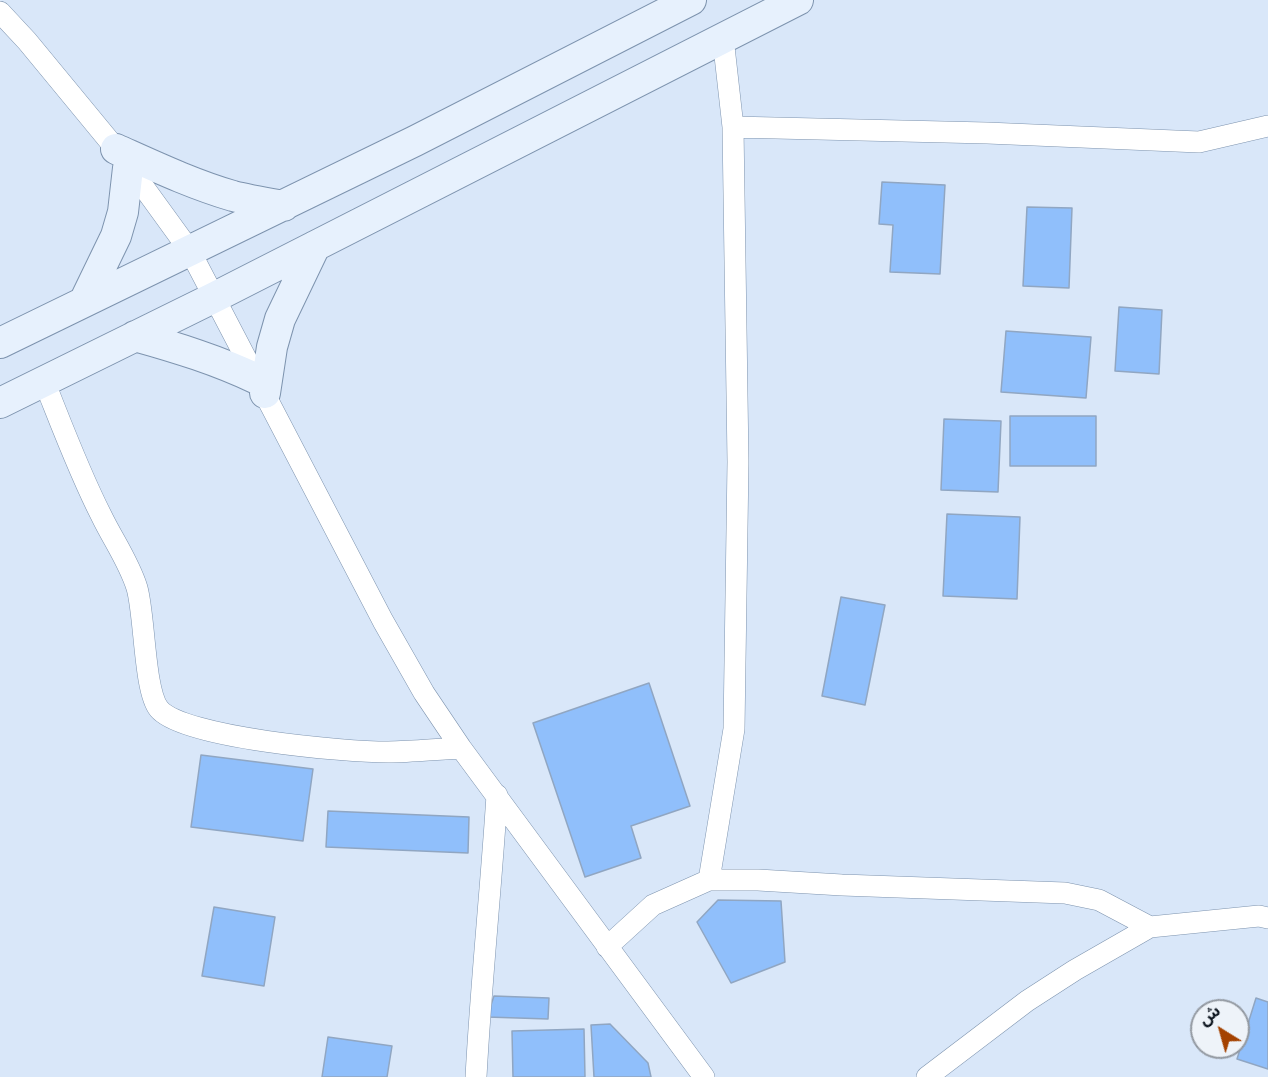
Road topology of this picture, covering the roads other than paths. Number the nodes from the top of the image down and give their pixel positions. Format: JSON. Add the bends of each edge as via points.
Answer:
{"nodes":[{"id":1,"x":691,"y":0,"type":"edge"},
{"id":2,"x":798,"y":0,"type":"edge"},
{"id":3,"x":0,"y":12,"type":"edge"},
{"id":4,"x":723,"y":38,"type":"junction"},
{"id":5,"x":1268,"y":126,"type":"edge"},
{"id":6,"x":734,"y":128,"type":"junction"},
{"id":7,"x":122,"y":158,"type":"junction"},
{"id":8,"x":284,"y":206,"type":"junction"},
{"id":9,"x":315,"y":246,"type":"junction"},
{"id":10,"x":190,"y":251,"type":"junction"},
{"id":11,"x":215,"y":297,"type":"junction"},
{"id":12,"x":86,"y":300,"type":"junction"},
{"id":13,"x":135,"y":336,"type":"junction"},
{"id":14,"x":0,"y":343,"type":"edge"},
{"id":15,"x":44,"y":381,"type":"junction"},
{"id":16,"x":261,"y":386,"type":"junction"},
{"id":17,"x":0,"y":403,"type":"edge"},
{"id":18,"x":461,"y":748,"type":"junction"},
{"id":19,"x":497,"y":795,"type":"junction"},
{"id":20,"x":709,"y":880,"type":"junction"},
{"id":21,"x":1268,"y":918,"type":"edge"},
{"id":22,"x":1150,"y":927,"type":"junction"},
{"id":23,"x":607,"y":947,"type":"junction"},
{"id":24,"x":476,"y":1077,"type":"edge"},
{"id":25,"x":704,"y":1077,"type":"edge"},
{"id":26,"x":927,"y":1077,"type":"edge"}],
"edges":[{"from":1,"to":8,"type":"main road"},
{"from":2,"to":4,"type":"main road"},
{"from":3,"to":7,"type":"street"},
{"from":4,"to":6,"type":"street"},
{"from":4,"to":9,"type":"main road"},
{"from":5,"to":6,"type":"street","via":[[1199,142]]},
{"from":6,"to":20,"type":"street","via":[[738,462],[734,729]]},
{"from":7,"to":8,"type":"main road","via":[[235,196]]},
{"from":7,"to":10,"type":"street"},
{"from":7,"to":12,"type":"main road","via":[[123,212]]},
{"from":8,"to":10,"type":"main road"},
{"from":9,"to":11,"type":"main road"},
{"from":9,"to":16,"type":"main road","via":[[280,319]]},
{"from":10,"to":11,"type":"street"},
{"from":10,"to":12,"type":"main road"},
{"from":11,"to":13,"type":"main road"},
{"from":11,"to":16,"type":"street"},
{"from":12,"to":14,"type":"main road"},
{"from":13,"to":15,"type":"main road"},
{"from":13,"to":16,"type":"main road","via":[[227,364]]},
{"from":15,"to":17,"type":"main road"},
{"from":15,"to":18,"type":"street","via":[[81,474],[138,590],[151,689],[159,708],[179,723],[198,729],[279,743],[387,752]]},
{"from":16,"to":18,"type":"street","via":[[383,621]]},
{"from":18,"to":19,"type":"street"},
{"from":19,"to":23,"type":"street"},
{"from":19,"to":24,"type":"street"},
{"from":20,"to":22,"type":"street","via":[[1065,893],[1099,900]]},
{"from":20,"to":23,"type":"street","via":[[653,905]]},
{"from":21,"to":22,"type":"street"},
{"from":22,"to":26,"type":"street","via":[[1027,1001]]},
{"from":23,"to":25,"type":"street"}]}
